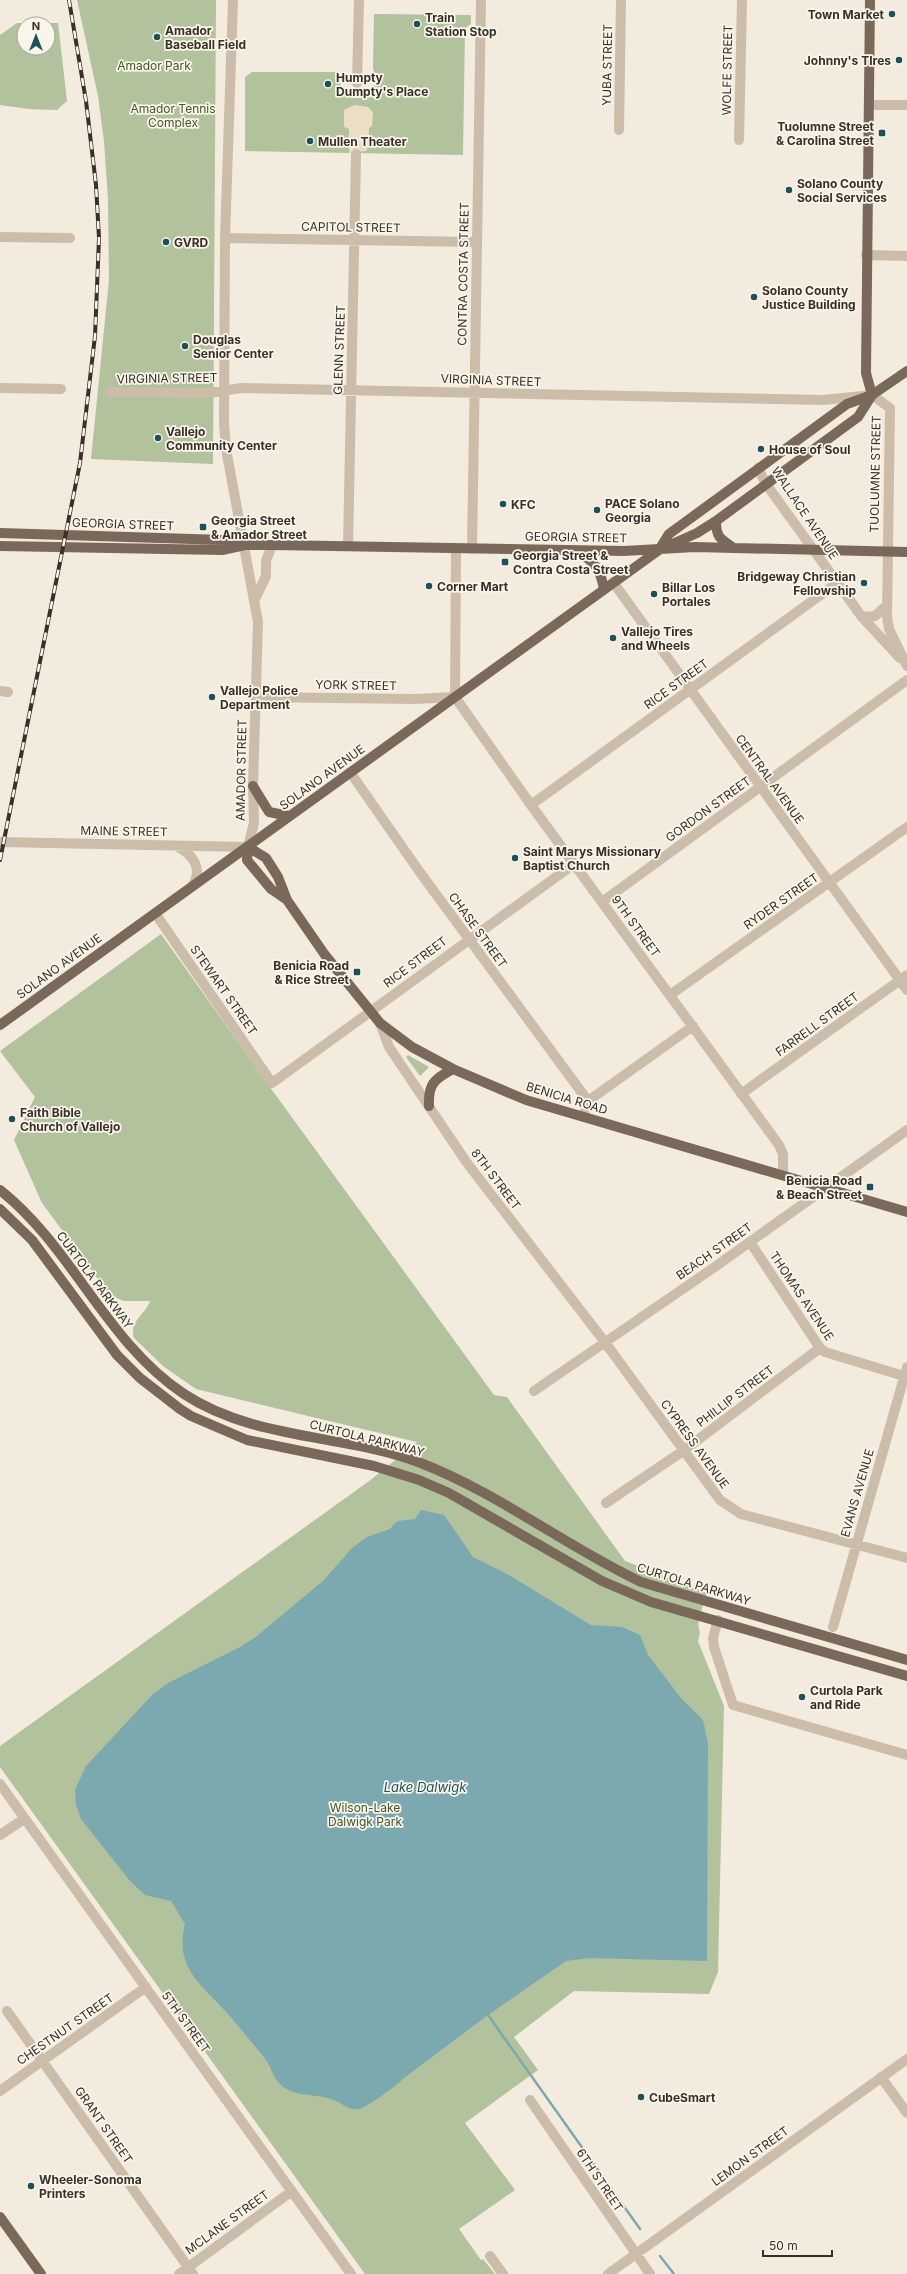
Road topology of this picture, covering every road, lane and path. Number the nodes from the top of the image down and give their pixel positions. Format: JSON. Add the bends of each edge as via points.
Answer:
{"nodes":[{"id":1,"x":232,"y":0,"type":"edge"},
{"id":2,"x":359,"y":0,"type":"edge"},
{"id":3,"x":481,"y":0,"type":"edge"},
{"id":4,"x":621,"y":0,"type":"edge"},
{"id":5,"x":742,"y":0,"type":"edge"},
{"id":6,"x":870,"y":0,"type":"edge"},
{"id":7,"x":357,"y":83,"type":"dead end"},
{"id":8,"x":869,"y":105,"type":"junction"},
{"id":9,"x":907,"y":105,"type":"edge"},
{"id":10,"x":619,"y":130,"type":"dead end"},
{"id":11,"x":739,"y":140,"type":"dead end"},
{"id":12,"x":356,"y":154,"type":"dead end"},
{"id":13,"x":0,"y":237,"type":"edge"},
{"id":14,"x":70,"y":238,"type":"dead end"},
{"id":15,"x":225,"y":238,"type":"junction"},
{"id":16,"x":355,"y":240,"type":"junction"},
{"id":17,"x":476,"y":242,"type":"junction"},
{"id":18,"x":866,"y":255,"type":"junction"},
{"id":19,"x":907,"y":256,"type":"edge"},
{"id":20,"x":907,"y":371,"type":"edge"},
{"id":21,"x":0,"y":388,"type":"edge"},
{"id":22,"x":61,"y":389,"type":"dead end"},
{"id":23,"x":224,"y":390,"type":"junction"},
{"id":24,"x":351,"y":390,"type":"junction"},
{"id":25,"x":110,"y":392,"type":"dead end"},
{"id":26,"x":473,"y":392,"type":"junction"},
{"id":27,"x":872,"y":395,"type":"junction"},
{"id":28,"x":758,"y":468,"type":"junction"},
{"id":29,"x":766,"y":484,"type":"junction"},
{"id":30,"x":716,"y":521,"type":"junction"},
{"id":31,"x":0,"y":534,"type":"edge"},
{"id":32,"x":245,"y":545,"type":"junction"},
{"id":33,"x":0,"y":546,"type":"edge"},
{"id":34,"x":272,"y":546,"type":"junction"},
{"id":35,"x":348,"y":546,"type":"junction"},
{"id":36,"x":456,"y":548,"type":"junction"},
{"id":37,"x":734,"y":548,"type":"junction"},
{"id":38,"x":472,"y":549,"type":"junction"},
{"id":39,"x":659,"y":550,"type":"junction"},
{"id":40,"x":814,"y":550,"type":"junction"},
{"id":41,"x":576,"y":551,"type":"junction"},
{"id":42,"x":887,"y":552,"type":"junction"},
{"id":43,"x":907,"y":552,"type":"edge"},
{"id":44,"x":613,"y":582,"type":"junction"},
{"id":45,"x":837,"y":583,"type":"junction"},
{"id":46,"x":604,"y":589,"type":"junction"},
{"id":47,"x":255,"y":599,"type":"junction"},
{"id":48,"x":887,"y":604,"type":"junction"},
{"id":49,"x":862,"y":617,"type":"junction"},
{"id":50,"x":907,"y":666,"type":"edge"},
{"id":51,"x":907,"y":680,"type":"edge"},
{"id":52,"x":691,"y":689,"type":"junction"},
{"id":53,"x":256,"y":697,"type":"junction"},
{"id":54,"x":455,"y":697,"type":"junction"},
{"id":55,"x":350,"y":772,"type":"junction"},
{"id":56,"x":253,"y":786,"type":"junction"},
{"id":57,"x":760,"y":787,"type":"junction"},
{"id":58,"x":531,"y":805,"type":"junction"},
{"id":59,"x":290,"y":816,"type":"junction"},
{"id":60,"x":907,"y":827,"type":"edge"},
{"id":61,"x":0,"y":842,"type":"edge"},
{"id":62,"x":174,"y":845,"type":"junction"},
{"id":63,"x":248,"y":847,"type":"junction"},
{"id":64,"x":574,"y":864,"type":"junction"},
{"id":65,"x":829,"y":883,"type":"junction"},
{"id":66,"x":193,"y":885,"type":"junction"},
{"id":67,"x":287,"y":900,"type":"junction"},
{"id":68,"x":602,"y":902,"type":"junction"},
{"id":69,"x":155,"y":913,"type":"junction"},
{"id":70,"x":468,"y":939,"type":"junction"},
{"id":71,"x":903,"y":977,"type":"edge"},
{"id":72,"x":907,"y":990,"type":"edge"},
{"id":73,"x":670,"y":996,"type":"junction"},
{"id":74,"x":370,"y":1012,"type":"junction"},
{"id":75,"x":380,"y":1023,"type":"junction"},
{"id":76,"x":0,"y":1025,"type":"edge"},
{"id":77,"x":693,"y":1026,"type":"junction"},
{"id":78,"x":453,"y":1070,"type":"junction"},
{"id":79,"x":272,"y":1083,"type":"joint"},
{"id":80,"x":741,"y":1094,"type":"junction"},
{"id":81,"x":588,"y":1101,"type":"junction"},
{"id":82,"x":429,"y":1106,"type":"junction"},
{"id":83,"x":583,"y":1117,"type":"junction"},
{"id":84,"x":907,"y":1130,"type":"edge"},
{"id":85,"x":783,"y":1175,"type":"junction"},
{"id":86,"x":824,"y":1189,"type":"junction"},
{"id":87,"x":0,"y":1190,"type":"edge"},
{"id":88,"x":0,"y":1209,"type":"edge"},
{"id":89,"x":907,"y":1212,"type":"edge"},
{"id":90,"x":750,"y":1242,"type":"junction"},
{"id":91,"x":604,"y":1341,"type":"junction"},
{"id":92,"x":820,"y":1348,"type":"junction"},
{"id":93,"x":906,"y":1373,"type":"edge"},
{"id":94,"x":534,"y":1391,"type":"dead end"},
{"id":95,"x":683,"y":1451,"type":"junction"},
{"id":96,"x":606,"y":1503,"type":"dead end"},
{"id":97,"x":856,"y":1544,"type":"junction"},
{"id":98,"x":907,"y":1558,"type":"edge"},
{"id":99,"x":748,"y":1614,"type":"junction"},
{"id":100,"x":718,"y":1620,"type":"junction"},
{"id":101,"x":833,"y":1627,"type":"dead end"},
{"id":102,"x":907,"y":1660,"type":"edge"},
{"id":103,"x":907,"y":1676,"type":"edge"},
{"id":104,"x":907,"y":1755,"type":"edge"},
{"id":105,"x":0,"y":1784,"type":"edge"},
{"id":106,"x":24,"y":1819,"type":"junction"},
{"id":107,"x":0,"y":1835,"type":"edge"},
{"id":108,"x":146,"y":1988,"type":"junction"},
{"id":109,"x":7,"y":2011,"type":"dead end"},
{"id":110,"x":907,"y":2059,"type":"edge"},
{"id":111,"x":43,"y":2061,"type":"junction"},
{"id":112,"x":881,"y":2077,"type":"junction"},
{"id":113,"x":0,"y":2092,"type":"edge"},
{"id":114,"x":530,"y":2100,"type":"dead end"},
{"id":115,"x":907,"y":2113,"type":"edge"},
{"id":116,"x":292,"y":2191,"type":"junction"},
{"id":117,"x":0,"y":2217,"type":"edge"},
{"id":118,"x":635,"y":2254,"type":"junction"},
{"id":119,"x":490,"y":2256,"type":"dead end"},
{"id":120,"x":191,"y":2271,"type":"edge"},
{"id":121,"x":41,"y":2274,"type":"edge"},
{"id":122,"x":179,"y":2274,"type":"edge"},
{"id":123,"x":351,"y":2274,"type":"edge"},
{"id":124,"x":503,"y":2274,"type":"edge"},
{"id":125,"x":608,"y":2274,"type":"edge"},
{"id":126,"x":650,"y":2274,"type":"edge"}],
"edges":[{"from":1,"to":15,"type":"street","name":"AMADOR STREET"},
{"from":2,"to":7,"type":"street"},
{"from":3,"to":17,"type":"street","name":"CONTRA COSTA STREET"},
{"from":4,"to":10,"type":"street","name":"YUBA STREET"},
{"from":5,"to":11,"type":"street","name":"WOLFE STREET"},
{"from":6,"to":8,"type":"main road"},
{"from":8,"to":9,"type":"street"},
{"from":8,"to":18,"type":"main road"},
{"from":12,"to":16,"type":"street","name":"GLENN STREET"},
{"from":13,"to":14,"type":"street"},
{"from":15,"to":16,"type":"street","name":"CAPITOL STREET"},
{"from":15,"to":23,"type":"street","name":"AMADOR STREET"},
{"from":16,"to":17,"type":"street","name":"CAPITOL STREET"},
{"from":16,"to":24,"type":"street","name":"GLENN STREET"},
{"from":17,"to":26,"type":"street","name":"CONTRA COSTA STREET"},
{"from":18,"to":19,"type":"street"},
{"from":18,"to":27,"type":"main road","via":[[866,373]]},
{"from":20,"to":27,"type":"main road","name":"SOLANO AVENUE"},
{"from":21,"to":22,"type":"street"},
{"from":23,"to":24,"type":"street","name":"VIRGINIA STREET"},
{"from":23,"to":25,"type":"street","name":"VIRGINIA STREET","via":[[209,393]]},
{"from":23,"to":32,"type":"street","name":"AMADOR STREET","via":[[226,449]]},
{"from":24,"to":26,"type":"street","name":"VIRGINIA STREET"},
{"from":24,"to":35,"type":"street","name":"GLENN STREET"},
{"from":26,"to":27,"type":"street","name":"VIRGINIA STREET","via":[[823,400]]},
{"from":26,"to":38,"type":"street","name":"CONTRA COSTA STREET"},
{"from":27,"to":28,"type":"main road","name":"SOLANO AVENUE","via":[[847,404]]},
{"from":27,"to":29,"type":"main road","name":"SOLANO AVENUE","via":[[858,416]]},
{"from":27,"to":42,"type":"street","name":"TUOLUMNE STREET","via":[[890,408]]},
{"from":28,"to":29,"type":"street","name":"WALLACE AVENUE"},
{"from":28,"to":39,"type":"main road","name":"SOLANO AVENUE","via":[[668,534]]},
{"from":29,"to":30,"type":"main road","name":"SOLANO AVENUE"},
{"from":29,"to":40,"type":"street","name":"WALLACE AVENUE"},
{"from":30,"to":37,"type":"main road","via":[[716,532],[720,538]]},
{"from":30,"to":39,"type":"main road","name":"SOLANO AVENUE","via":[[697,533]]},
{"from":31,"to":32,"type":"main road","name":"GEORGIA STREET","via":[[224,540]]},
{"from":32,"to":33,"type":"main road","name":"GEORGIA STREET","via":[[222,550]]},
{"from":32,"to":34,"type":"main road","name":"GEORGIA STREET"},
{"from":32,"to":47,"type":"street","name":"AMADOR STREET"},
{"from":34,"to":35,"type":"main road","name":"GEORGIA STREET"},
{"from":34,"to":47,"type":"street","via":[[266,561],[266,576]]},
{"from":35,"to":36,"type":"main road","name":"GEORGIA STREET"},
{"from":36,"to":38,"type":"main road","name":"GEORGIA STREET"},
{"from":36,"to":54,"type":"street"},
{"from":37,"to":39,"type":"main road","name":"GEORGIA STREET","via":[[694,547]]},
{"from":37,"to":40,"type":"main road","name":"GEORGIA STREET"},
{"from":38,"to":41,"type":"main road","name":"GEORGIA STREET"},
{"from":39,"to":41,"type":"main road","name":"GEORGIA STREET"},
{"from":39,"to":44,"type":"main road","name":"SOLANO AVENUE"},
{"from":40,"to":42,"type":"main road","name":"GEORGIA STREET"},
{"from":40,"to":45,"type":"street","name":"WALLACE AVENUE"},
{"from":41,"to":46,"type":"main road","via":[[590,559],[600,572]]},
{"from":42,"to":43,"type":"main road","name":"GEORGIA STREET"},
{"from":42,"to":48,"type":"street","name":"TUOLUMNE STREET"},
{"from":44,"to":46,"type":"main road","name":"SOLANO AVENUE"},
{"from":44,"to":52,"type":"street","name":"CENTRAL AVENUE"},
{"from":45,"to":49,"type":"street","name":"WALLACE AVENUE"},
{"from":45,"to":52,"type":"street","name":"RICE STREET"},
{"from":46,"to":54,"type":"main road","name":"SOLANO AVENUE"},
{"from":47,"to":53,"type":"street","name":"AMADOR STREET","via":[[258,622]]},
{"from":48,"to":49,"type":"street","via":[[875,616]]},
{"from":48,"to":50,"type":"street","name":"TUOLUMNE STREET","via":[[889,629]]},
{"from":49,"to":50,"type":"street","name":"WALLACE AVENUE"},
{"from":51,"to":57,"type":"street","name":"GORDON STREET"},
{"from":52,"to":57,"type":"street","name":"CENTRAL AVENUE"},
{"from":52,"to":58,"type":"street","name":"RICE STREET"},
{"from":53,"to":54,"type":"street","name":"YORK STREET"},
{"from":53,"to":56,"type":"street","name":"AMADOR STREET"},
{"from":54,"to":55,"type":"main road","name":"SOLANO AVENUE"},
{"from":54,"to":58,"type":"street","name":"9TH STREET"},
{"from":55,"to":59,"type":"main road","name":"SOLANO AVENUE"},
{"from":55,"to":70,"type":"street","name":"CHASE STREET"},
{"from":56,"to":59,"type":"main road","via":[[269,812]]},
{"from":56,"to":63,"type":"street","name":"AMADOR STREET","via":[[254,823]]},
{"from":57,"to":65,"type":"street","name":"CENTRAL AVENUE"},
{"from":57,"to":68,"type":"street","name":"GORDON STREET"},
{"from":58,"to":64,"type":"street","name":"9TH STREET"},
{"from":59,"to":63,"type":"main road","name":"SOLANO AVENUE"},
{"from":60,"to":65,"type":"street","name":"RYDER STREET"},
{"from":61,"to":62,"type":"street","name":"MAINE STREET"},
{"from":62,"to":63,"type":"street","name":"MAINE STREET"},
{"from":62,"to":66,"type":"street","via":[[187,852],[194,860],[197,877]]},
{"from":63,"to":66,"type":"main road","name":"SOLANO AVENUE"},
{"from":63,"to":67,"type":"main road","name":"BENICIA ROAD","via":[[266,858],[278,877]]},
{"from":63,"to":67,"type":"main road","name":"BENICIA ROAD","via":[[248,860],[271,889]]},
{"from":64,"to":68,"type":"street","name":"9TH STREET"},
{"from":64,"to":70,"type":"street","name":"RICE STREET"},
{"from":65,"to":71,"type":"street","name":"CENTRAL AVENUE"},
{"from":65,"to":73,"type":"street","name":"RYDER STREET"},
{"from":66,"to":69,"type":"main road","name":"SOLANO AVENUE"},
{"from":67,"to":74,"type":"main road","name":"BENICIA ROAD"},
{"from":68,"to":73,"type":"street","name":"9TH STREET"},
{"from":69,"to":76,"type":"main road","name":"SOLANO AVENUE"},
{"from":69,"to":79,"type":"street","name":"STEWART STREET"},
{"from":70,"to":74,"type":"street","name":"RICE STREET"},
{"from":70,"to":81,"type":"street","name":"CHASE STREET"},
{"from":71,"to":72,"type":"street","name":"CENTRAL AVENUE"},
{"from":71,"to":80,"type":"street","name":"FARRELL STREET"},
{"from":73,"to":77,"type":"street","name":"9TH STREET"},
{"from":74,"to":75,"type":"main road","name":"BENICIA ROAD"},
{"from":74,"to":79,"type":"street","name":"RICE STREET"},
{"from":75,"to":78,"type":"main road","name":"BENICIA ROAD","via":[[412,1047]]},
{"from":75,"to":82,"type":"street","name":"8TH STREET","via":[[389,1047]]},
{"from":77,"to":80,"type":"street","name":"9TH STREET"},
{"from":77,"to":81,"type":"street"},
{"from":78,"to":82,"type":"main road","via":[[440,1076],[432,1084],[428,1093]]},
{"from":78,"to":83,"type":"main road","name":"BENICIA ROAD","via":[[526,1100]]},
{"from":80,"to":85,"type":"street","name":"9TH STREET","via":[[779,1145],[783,1154]]},
{"from":81,"to":83,"type":"street"},
{"from":82,"to":91,"type":"street","name":"8TH STREET","via":[[467,1163]]},
{"from":83,"to":85,"type":"main road","name":"BENICIA ROAD"},
{"from":84,"to":86,"type":"street","name":"BEACH STREET"},
{"from":85,"to":86,"type":"main road","name":"BENICIA ROAD"},
{"from":86,"to":89,"type":"main road","name":"BENICIA ROAD"},
{"from":86,"to":90,"type":"street","name":"BEACH STREET"},
{"from":87,"to":99,"type":"main road","name":"CURTOLA PARKWAY","via":[[46,1235],[135,1353],[149,1367],[190,1397],[241,1421],[417,1462],[473,1487],[613,1569],[641,1582]]},
{"from":88,"to":100,"type":"main road","via":[[32,1240],[117,1355],[140,1378],[180,1409],[248,1440],[374,1466],[419,1480],[449,1493],[602,1580],[651,1602]]},
{"from":90,"to":91,"type":"street","name":"BEACH STREET"},
{"from":90,"to":92,"type":"street","name":"THOMAS AVENUE"},
{"from":91,"to":94,"type":"street","name":"BEACH STREET"},
{"from":91,"to":95,"type":"street","name":"CYPRESS AVENUE"},
{"from":92,"to":93,"type":"street","name":"THOMAS AVENUE","via":[[825,1352]]},
{"from":92,"to":95,"type":"street","name":"PHILLIP STREET"},
{"from":93,"to":97,"type":"street","name":"EVANS AVENUE"},
{"from":95,"to":96,"type":"street","name":"PHILLIP STREET"},
{"from":95,"to":97,"type":"street","name":"CYPRESS AVENUE","via":[[720,1500],[741,1514]]},
{"from":97,"to":98,"type":"street","name":"CYPRESS AVENUE"},
{"from":97,"to":101,"type":"street","name":"EVANS AVENUE"},
{"from":99,"to":100,"type":"main road","via":[[725,1616]]},
{"from":99,"to":102,"type":"main road","name":"CURTOLA PARKWAY"},
{"from":100,"to":103,"type":"main road"},
{"from":100,"to":104,"type":"street","via":[[713,1638],[714,1647],[733,1705]]},
{"from":105,"to":106,"type":"street","name":"5TH STREET"},
{"from":106,"to":107,"type":"street"},
{"from":106,"to":108,"type":"street","name":"5TH STREET"},
{"from":108,"to":111,"type":"street","name":"CHESTNUT STREET"},
{"from":108,"to":116,"type":"street","name":"5TH STREET"},
{"from":109,"to":111,"type":"street","name":"GRANT STREET"},
{"from":110,"to":112,"type":"street","name":"LEMON STREET"},
{"from":111,"to":113,"type":"street","name":"CHESTNUT STREET"},
{"from":111,"to":120,"type":"street","name":"GRANT STREET"},
{"from":112,"to":115,"type":"street"},
{"from":112,"to":118,"type":"street","name":"LEMON STREET"},
{"from":114,"to":118,"type":"street","name":"6TH STREET"},
{"from":116,"to":120,"type":"street","name":"MCLANE STREET"},
{"from":116,"to":123,"type":"street","name":"5TH STREET"},
{"from":117,"to":121,"type":"main road"},
{"from":118,"to":125,"type":"street","name":"LEMON STREET"},
{"from":118,"to":126,"type":"street","name":"6TH STREET"},
{"from":119,"to":124,"type":"street"},
{"from":120,"to":122,"type":"street","name":"MCLANE STREET"}]}
